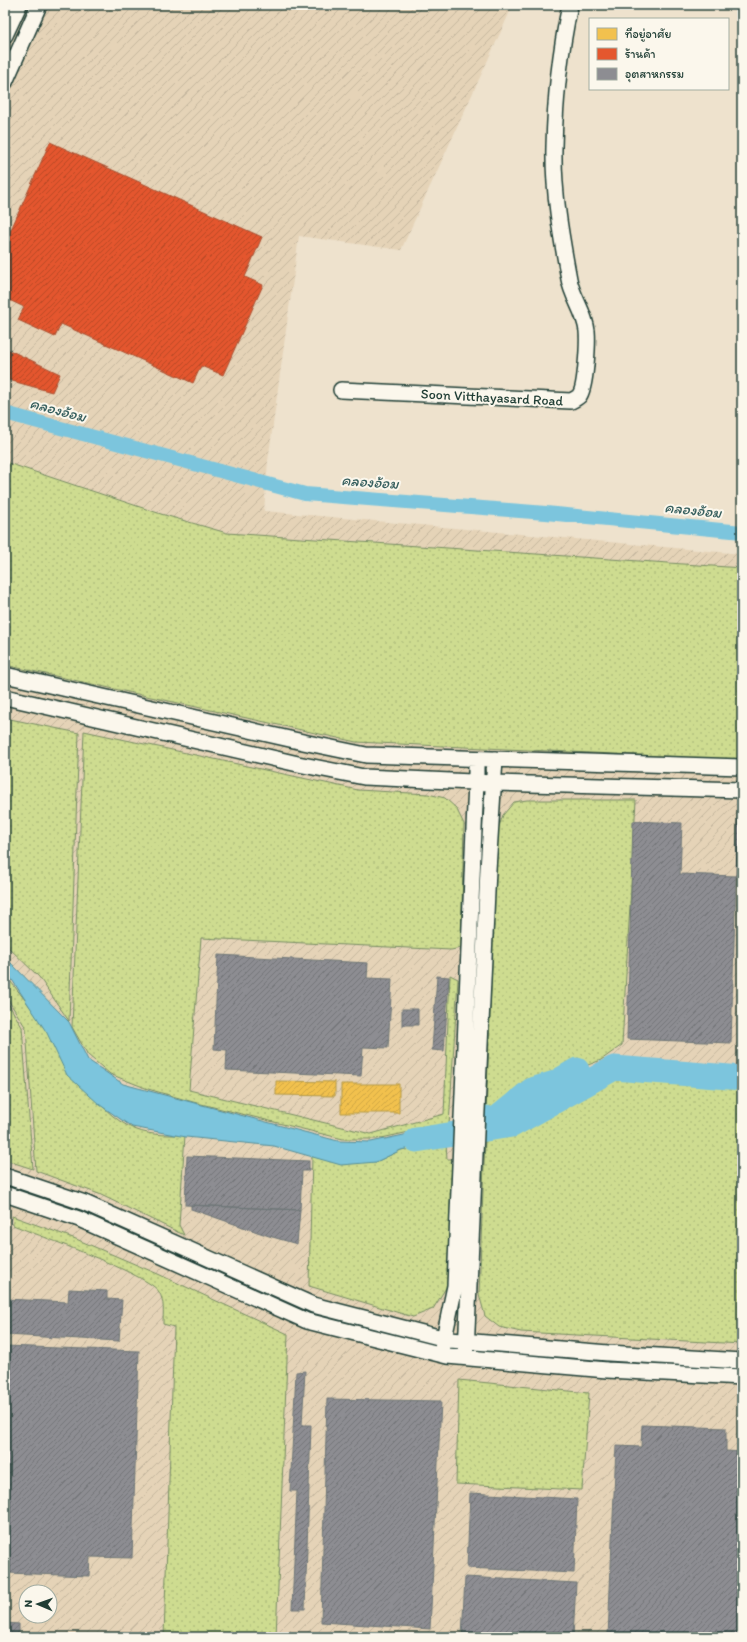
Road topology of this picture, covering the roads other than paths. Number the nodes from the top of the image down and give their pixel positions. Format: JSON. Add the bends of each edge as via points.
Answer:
{"nodes":[{"id":1,"x":18,"y":5,"type":"edge"},
{"id":2,"x":39,"y":5,"type":"edge"},
{"id":3,"x":570,"y":5,"type":"edge"},
{"id":4,"x":5,"y":35,"type":"edge"},
{"id":5,"x":5,"y":82,"type":"edge"},
{"id":6,"x":341,"y":390,"type":"dead end"},
{"id":7,"x":5,"y":675,"type":"edge"},
{"id":8,"x":5,"y":697,"type":"edge"},
{"id":9,"x":476,"y":759,"type":"junction"},
{"id":10,"x":495,"y":759,"type":"junction"},
{"id":11,"x":742,"y":768,"type":"edge"},
{"id":12,"x":476,"y":781,"type":"junction"},
{"id":13,"x":494,"y":783,"type":"junction"},
{"id":14,"x":742,"y":790,"type":"edge"},
{"id":15,"x":470,"y":1105,"type":"junction"},
{"id":16,"x":468,"y":1146,"type":"junction"},
{"id":17,"x":5,"y":1176,"type":"edge"},
{"id":18,"x":5,"y":1194,"type":"edge"},
{"id":19,"x":444,"y":1338,"type":"junction"},
{"id":20,"x":467,"y":1341,"type":"junction"},
{"id":21,"x":441,"y":1355,"type":"junction"},
{"id":22,"x":466,"y":1358,"type":"junction"},
{"id":23,"x":742,"y":1361,"type":"edge"},
{"id":24,"x":742,"y":1377,"type":"edge"}],
"edges":[{"from":1,"to":4,"type":"street"},
{"from":2,"to":5,"type":"street"},
{"from":3,"to":6,"type":"street","name":"Soon Vitthayasard Road","via":[[556,92],[554,148],[557,200],[569,282],[587,331],[582,390],[571,401]]},
{"from":7,"to":9,"type":"street","via":[[366,755]]},
{"from":8,"to":12,"type":"street","via":[[364,777]]},
{"from":9,"to":10,"type":"street"},
{"from":9,"to":12,"type":"street"},
{"from":10,"to":11,"type":"street"},
{"from":10,"to":13,"type":"street"},
{"from":12,"to":13,"type":"street"},
{"from":12,"to":15,"type":"street"},
{"from":13,"to":14,"type":"street"},
{"from":13,"to":15,"type":"street"},
{"from":15,"to":16,"type":"street"},
{"from":16,"to":19,"type":"street","via":[[456,1286]]},
{"from":16,"to":20,"type":"street"},
{"from":17,"to":19,"type":"street","via":[[85,1203],[313,1305]]},
{"from":18,"to":21,"type":"street","via":[[79,1219],[308,1321]]},
{"from":19,"to":20,"type":"street"},
{"from":19,"to":21,"type":"street"},
{"from":20,"to":22,"type":"street"},
{"from":20,"to":23,"type":"street","via":[[603,1353]]},
{"from":21,"to":22,"type":"street"},
{"from":22,"to":24,"type":"street","via":[[607,1370]]}]}
